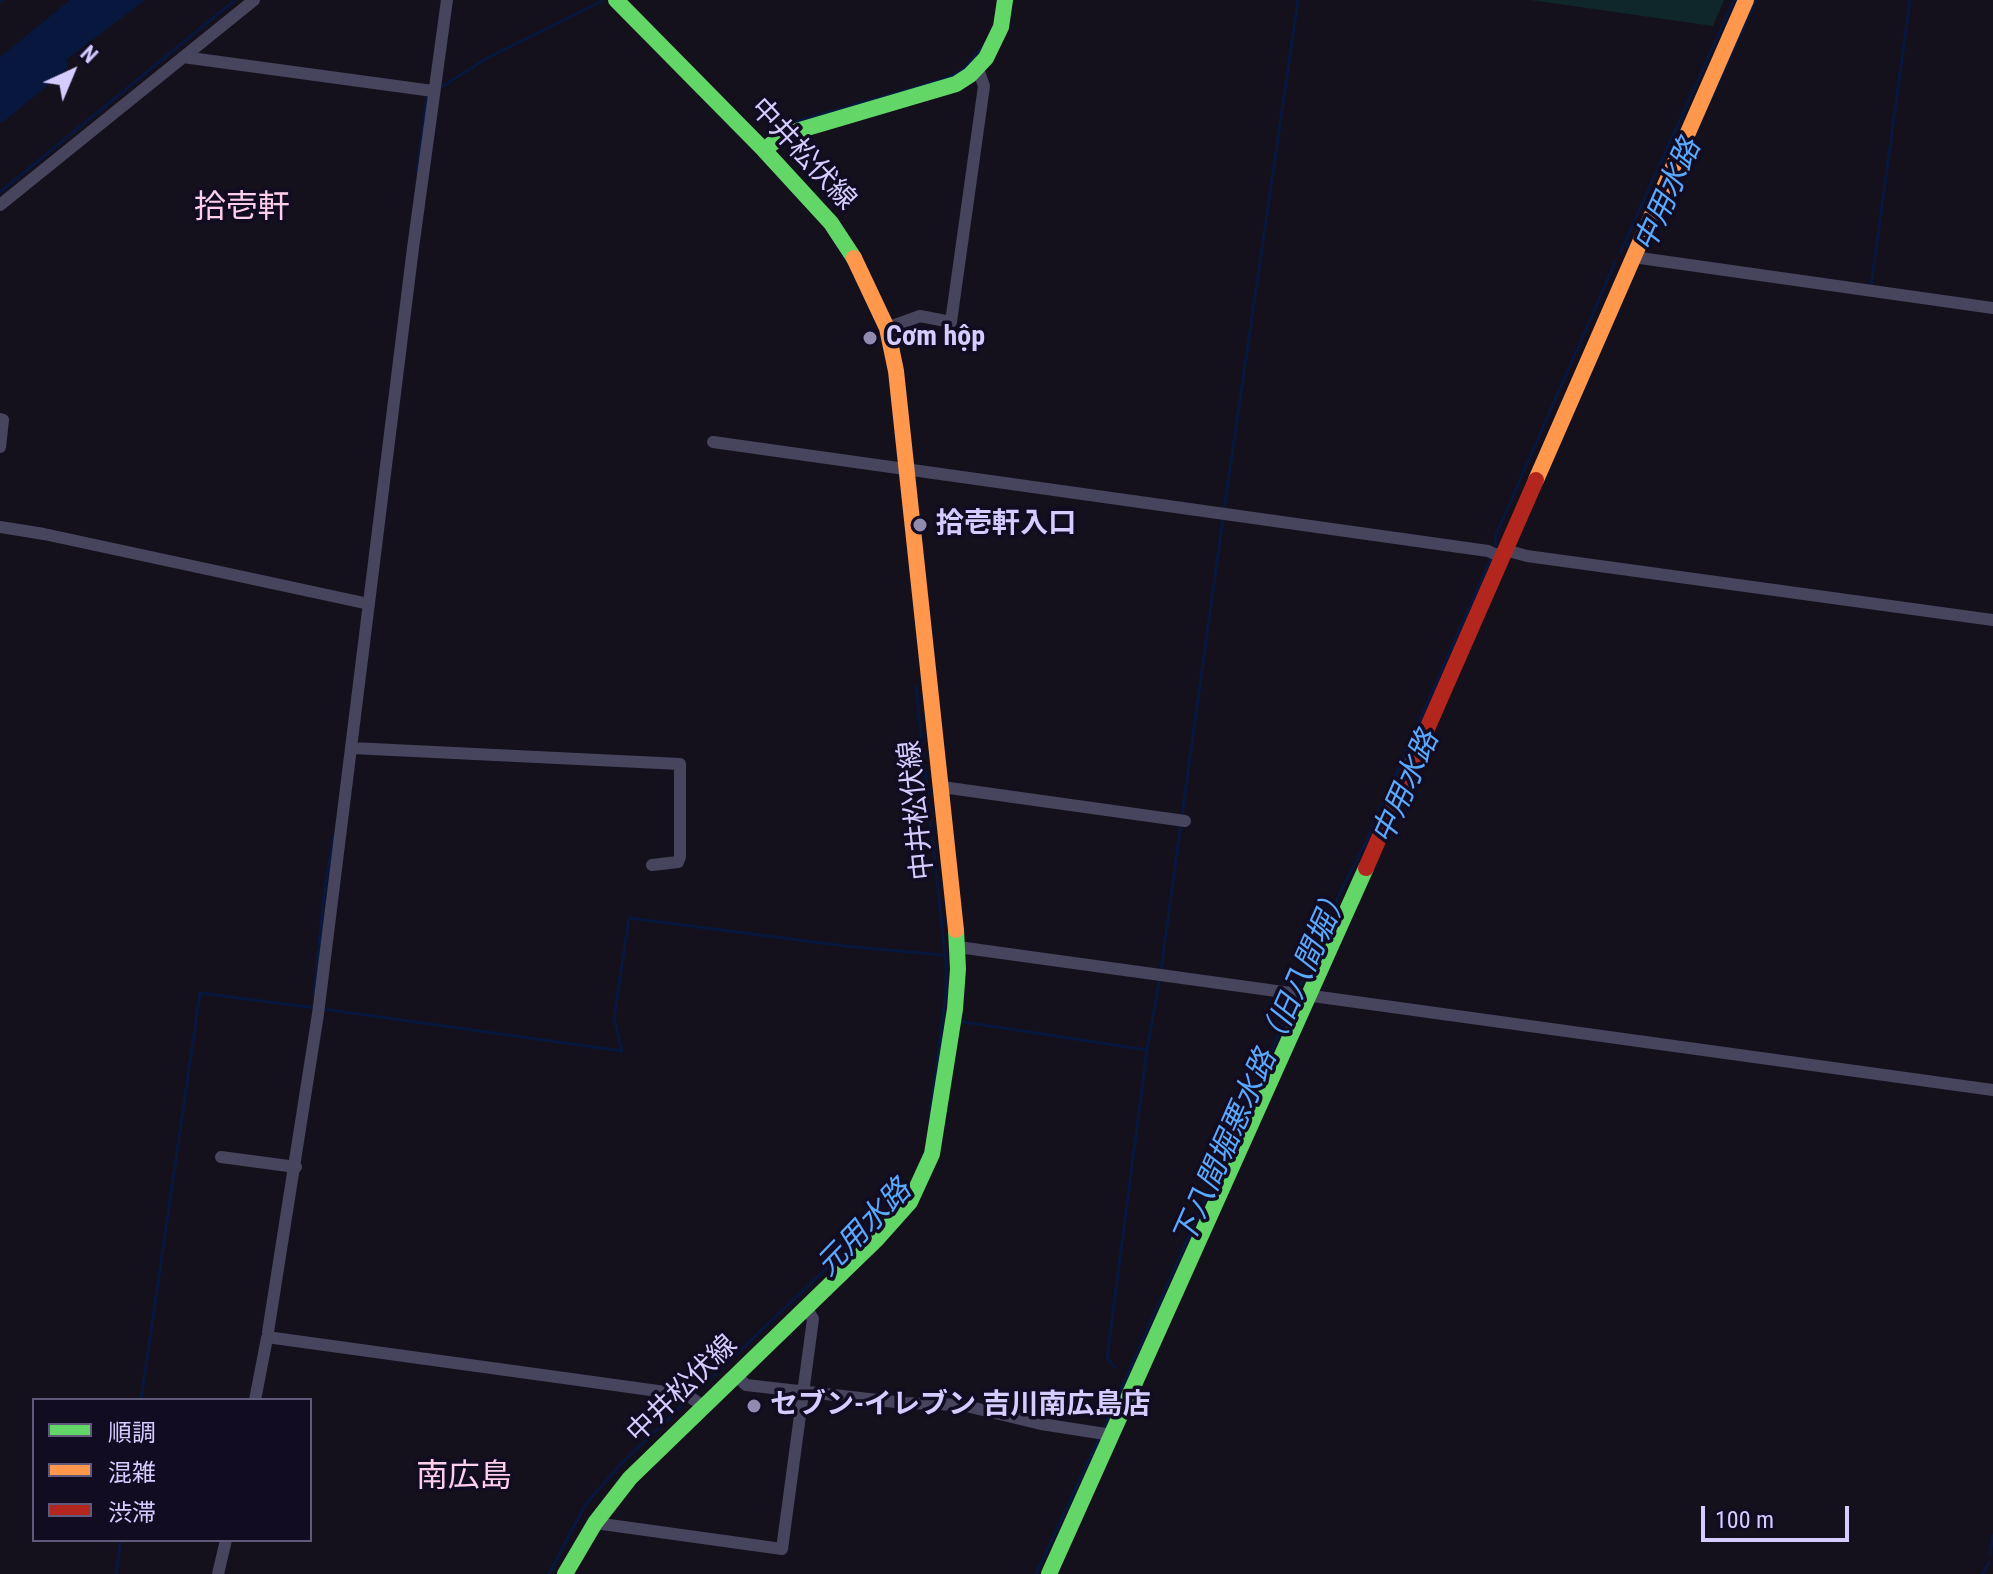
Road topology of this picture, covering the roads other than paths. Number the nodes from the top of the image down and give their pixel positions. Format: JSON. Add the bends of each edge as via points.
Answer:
{"nodes":[{"id":1,"x":254,"y":0,"type":"edge"},
{"id":2,"x":447,"y":0,"type":"edge"},
{"id":3,"x":616,"y":0,"type":"edge"},
{"id":4,"x":1005,"y":0,"type":"edge"},
{"id":5,"x":1746,"y":0,"type":"edge"},
{"id":6,"x":183,"y":57,"type":"junction"},
{"id":7,"x":978,"y":69,"type":"junction"},
{"id":8,"x":433,"y":91,"type":"junction"},
{"id":9,"x":764,"y":150,"type":"junction"},
{"id":10,"x":0,"y":205,"type":"edge"},
{"id":11,"x":1633,"y":257,"type":"junction"},
{"id":12,"x":1993,"y":308,"type":"edge"},
{"id":13,"x":887,"y":328,"type":"junction"},
{"id":14,"x":0,"y":419,"type":"edge"},
{"id":15,"x":713,"y":442,"type":"dead end"},
{"id":16,"x":0,"y":447,"type":"edge"},
{"id":17,"x":907,"y":470,"type":"junction"},
{"id":18,"x":0,"y":527,"type":"edge"},
{"id":19,"x":1502,"y":553,"type":"junction"},
{"id":20,"x":369,"y":604,"type":"junction"},
{"id":21,"x":1993,"y":620,"type":"edge"},
{"id":22,"x":352,"y":748,"type":"junction"},
{"id":23,"x":942,"y":787,"type":"junction"},
{"id":24,"x":1185,"y":821,"type":"dead end"},
{"id":25,"x":652,"y":865,"type":"dead end"},
{"id":26,"x":958,"y":947,"type":"junction"},
{"id":27,"x":1309,"y":995,"type":"junction"},
{"id":28,"x":1993,"y":1090,"type":"edge"},
{"id":29,"x":221,"y":1157,"type":"dead end"},
{"id":30,"x":296,"y":1167,"type":"junction"},
{"id":31,"x":806,"y":1307,"type":"junction"},
{"id":32,"x":270,"y":1336,"type":"junction"},
{"id":33,"x":735,"y":1375,"type":"junction"},
{"id":34,"x":804,"y":1392,"type":"junction"},
{"id":35,"x":255,"y":1398,"type":"edge"},
{"id":36,"x":703,"y":1406,"type":"junction"},
{"id":37,"x":1112,"y":1435,"type":"junction"},
{"id":38,"x":595,"y":1523,"type":"junction"},
{"id":39,"x":226,"y":1542,"type":"edge"},
{"id":40,"x":218,"y":1574,"type":"edge"},
{"id":41,"x":565,"y":1574,"type":"edge"},
{"id":42,"x":1049,"y":1574,"type":"edge"}],
"edges":[{"from":1,"to":6,"type":"street"},
{"from":2,"to":8,"type":"street"},
{"from":3,"to":9,"type":"street","name":"中井松伏線"},
{"from":4,"to":7,"type":"street","via":[[998,35]]},
{"from":5,"to":11,"type":"street"},
{"from":6,"to":8,"type":"street"},
{"from":6,"to":10,"type":"street"},
{"from":7,"to":9,"type":"street","via":[[942,89],[783,135]]},
{"from":7,"to":13,"type":"street","via":[[984,86],[951,322],[920,316]]},
{"from":8,"to":20,"type":"street","via":[[408,247]]},
{"from":9,"to":13,"type":"street","name":"中井松伏線","via":[[847,245]]},
{"from":11,"to":12,"type":"street"},
{"from":11,"to":19,"type":"street"},
{"from":13,"to":17,"type":"street","name":"中井松伏線"},
{"from":14,"to":16,"type":"street"},
{"from":15,"to":17,"type":"street"},
{"from":17,"to":19,"type":"street"},
{"from":17,"to":23,"type":"street","name":"中井松伏線"},
{"from":18,"to":20,"type":"street"},
{"from":19,"to":21,"type":"street"},
{"from":19,"to":27,"type":"street"},
{"from":20,"to":22,"type":"street"},
{"from":22,"to":25,"type":"street","via":[[680,764],[680,857],[678,862]]},
{"from":22,"to":30,"type":"street"},
{"from":23,"to":24,"type":"street"},
{"from":23,"to":26,"type":"street","name":"中井松伏線"},
{"from":26,"to":27,"type":"street"},
{"from":26,"to":31,"type":"street","name":"中井松伏線","via":[[947,1064],[924,1176],[895,1220]]},
{"from":27,"to":28,"type":"street"},
{"from":27,"to":37,"type":"street"},
{"from":29,"to":30,"type":"street"},
{"from":30,"to":32,"type":"street"},
{"from":31,"to":33,"type":"street","name":"中井松伏線"},
{"from":31,"to":34,"type":"street","via":[[813,1319]]},
{"from":32,"to":35,"type":"street"},
{"from":32,"to":36,"type":"street","via":[[687,1395]]},
{"from":33,"to":34,"type":"street","via":[[746,1385]]},
{"from":33,"to":36,"type":"street","name":"中井松伏線"},
{"from":34,"to":37,"type":"street","via":[[962,1405]]},
{"from":34,"to":38,"type":"street","via":[[782,1549]]},
{"from":36,"to":38,"type":"street","name":"中井松伏線","via":[[630,1478]]},
{"from":37,"to":42,"type":"street"},
{"from":38,"to":41,"type":"street","name":"中井松伏線"},
{"from":39,"to":40,"type":"street"}]}
